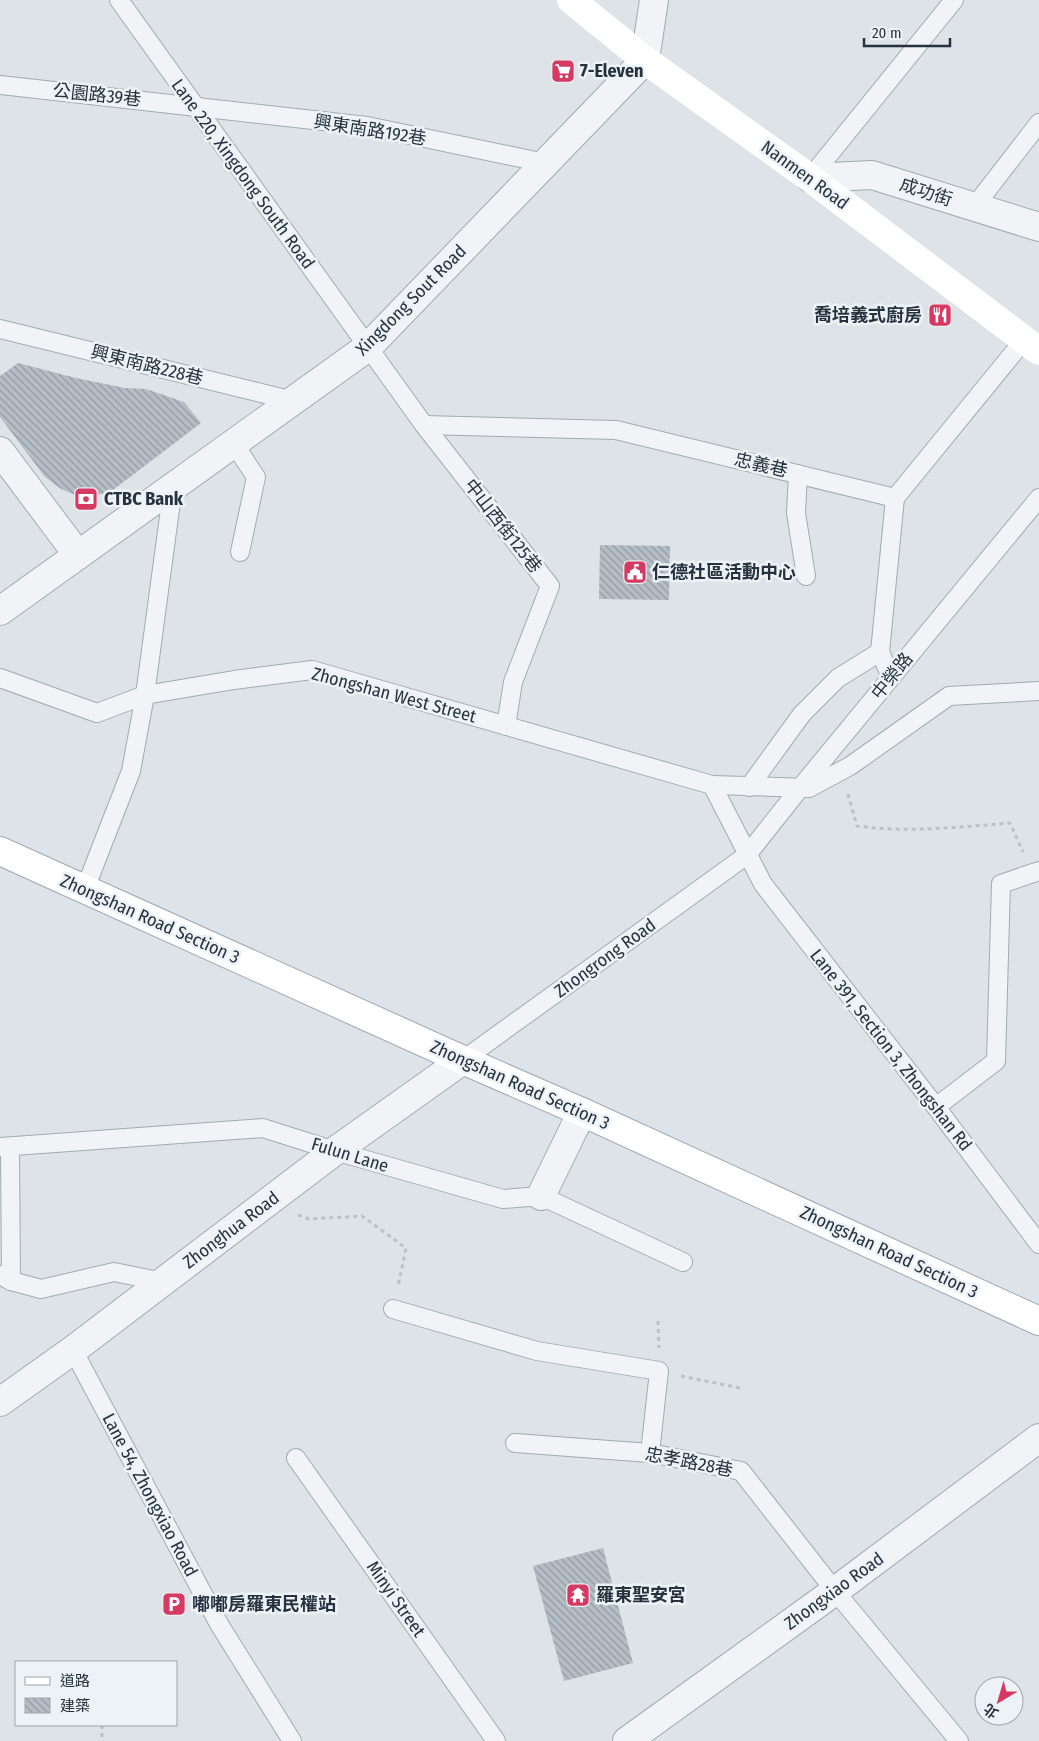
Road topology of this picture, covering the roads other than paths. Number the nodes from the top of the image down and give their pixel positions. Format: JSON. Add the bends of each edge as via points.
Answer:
{"nodes":[{"id":1,"x":119,"y":0,"type":"edge"},
{"id":2,"x":571,"y":0,"type":"edge"},
{"id":3,"x":654,"y":0,"type":"edge"},
{"id":4,"x":954,"y":0,"type":"edge"},
{"id":5,"x":645,"y":60,"type":"junction"},
{"id":6,"x":0,"y":84,"type":"edge"},
{"id":7,"x":195,"y":106,"type":"junction"},
{"id":8,"x":1039,"y":123,"type":"edge"},
{"id":9,"x":545,"y":163,"type":"junction"},
{"id":10,"x":810,"y":178,"type":"junction"},
{"id":11,"x":974,"y":207,"type":"junction"},
{"id":12,"x":1039,"y":227,"type":"edge"},
{"id":13,"x":0,"y":329,"type":"edge"},
{"id":14,"x":1031,"y":346,"type":"edge"},
{"id":15,"x":368,"y":347,"type":"junction"},
{"id":16,"x":294,"y":401,"type":"junction"},
{"id":17,"x":424,"y":425,"type":"junction"},
{"id":18,"x":234,"y":444,"type":"junction"},
{"id":19,"x":0,"y":451,"type":"edge"},
{"id":20,"x":798,"y":474,"type":"junction"},
{"id":21,"x":173,"y":487,"type":"junction"},
{"id":22,"x":895,"y":498,"type":"junction"},
{"id":23,"x":1039,"y":498,"type":"edge"},
{"id":24,"x":240,"y":552,"type":"dead end"},
{"id":25,"x":78,"y":555,"type":"junction"},
{"id":26,"x":806,"y":576,"type":"dead end"},
{"id":27,"x":0,"y":612,"type":"edge"},
{"id":28,"x":880,"y":652,"type":"junction"},
{"id":29,"x":891,"y":677,"type":"junction"},
{"id":30,"x":0,"y":678,"type":"edge"},
{"id":31,"x":1039,"y":691,"type":"edge"},
{"id":32,"x":145,"y":695,"type":"junction"},
{"id":33,"x":506,"y":726,"type":"junction"},
{"id":34,"x":712,"y":785,"type":"junction"},
{"id":35,"x":749,"y":787,"type":"junction"},
{"id":36,"x":800,"y":788,"type":"junction"},
{"id":37,"x":0,"y":851,"type":"edge"},
{"id":38,"x":747,"y":855,"type":"junction"},
{"id":39,"x":1036,"y":872,"type":"edge"},
{"id":40,"x":84,"y":889,"type":"junction"},
{"id":41,"x":463,"y":1060,"type":"junction"},
{"id":42,"x":936,"y":1107,"type":"junction"},
{"id":43,"x":582,"y":1112,"type":"junction"},
{"id":44,"x":5,"y":1147,"type":"edge"},
{"id":45,"x":335,"y":1152,"type":"junction"},
{"id":46,"x":542,"y":1196,"type":"junction"},
{"id":47,"x":1039,"y":1244,"type":"edge"},
{"id":48,"x":683,"y":1262,"type":"dead end"},
{"id":49,"x":6,"y":1278,"type":"edge"},
{"id":50,"x":163,"y":1282,"type":"junction"},
{"id":51,"x":393,"y":1309,"type":"road end"},
{"id":52,"x":1039,"y":1320,"type":"edge"},
{"id":53,"x":73,"y":1350,"type":"junction"},
{"id":54,"x":0,"y":1402,"type":"edge"},
{"id":55,"x":1039,"y":1438,"type":"edge"},
{"id":56,"x":515,"y":1443,"type":"dead end"},
{"id":57,"x":650,"y":1453,"type":"junction"},
{"id":58,"x":296,"y":1458,"type":"dead end"},
{"id":59,"x":835,"y":1591,"type":"junction"},
{"id":60,"x":292,"y":1741,"type":"edge"},
{"id":61,"x":496,"y":1741,"type":"edge"},
{"id":62,"x":627,"y":1741,"type":"edge"},
{"id":63,"x":959,"y":1741,"type":"edge"}],
"edges":[{"from":1,"to":7,"type":"lane","name":"Lane 220, Xingdong South Road"},
{"from":2,"to":5,"type":"main road","name":"Nanmen Road"},
{"from":3,"to":5,"type":"street"},
{"from":4,"to":10,"type":"lane"},
{"from":5,"to":9,"type":"street","name":"Xingdong Sout Road"},
{"from":5,"to":10,"type":"main road","name":"Nanmen Road"},
{"from":6,"to":7,"type":"lane","name":"公園路39巷"},
{"from":7,"to":9,"type":"lane","name":"興東南路192巷","via":[[367,126]]},
{"from":7,"to":15,"type":"lane","name":"Lane 220, Xingdong South Road"},
{"from":8,"to":11,"type":"lane"},
{"from":9,"to":15,"type":"street","name":"Xingdong Sout Road"},
{"from":10,"to":11,"type":"street","name":"成功街","via":[[872,175]]},
{"from":10,"to":14,"type":"main road","name":"Nanmen Road"},
{"from":11,"to":12,"type":"street","name":"成功街"},
{"from":13,"to":16,"type":"lane","name":"興東南路228巷"},
{"from":14,"to":22,"type":"lane"},
{"from":15,"to":16,"type":"street","name":"Xingdong Sout Road"},
{"from":15,"to":17,"type":"lane","name":"中山西街125巷"},
{"from":16,"to":18,"type":"street","name":"Xingdong Sout Road"},
{"from":17,"to":20,"type":"lane","name":"忠義巷","via":[[616,430]]},
{"from":17,"to":33,"type":"lane","name":"中山西街125巷","via":[[550,586],[513,682]]},
{"from":18,"to":21,"type":"street","name":"Xingdong Sout Road"},
{"from":18,"to":24,"type":"lane","via":[[256,477]]},
{"from":19,"to":25,"type":"street"},
{"from":20,"to":22,"type":"lane","name":"忠義巷"},
{"from":20,"to":26,"type":"lane","via":[[796,513]]},
{"from":21,"to":25,"type":"street","name":"Xingdong Sout Road"},
{"from":21,"to":32,"type":"lane"},
{"from":22,"to":28,"type":"lane"},
{"from":23,"to":29,"type":"lane","name":"中榮路"},
{"from":25,"to":27,"type":"street","name":"Xingdong Sout Road"},
{"from":28,"to":29,"type":"lane"},
{"from":28,"to":35,"type":"lane","via":[[838,678],[802,714]]},
{"from":29,"to":36,"type":"lane","name":"中榮路"},
{"from":30,"to":32,"type":"lane","name":"Zhongshan West Street","via":[[97,713]]},
{"from":31,"to":36,"type":"lane","via":[[949,696],[850,766],[809,788]]},
{"from":32,"to":33,"type":"lane","name":"Zhongshan West Street","via":[[312,670]]},
{"from":32,"to":40,"type":"lane","via":[[131,770]]},
{"from":33,"to":34,"type":"lane","name":"Zhongshan West Street"},
{"from":34,"to":35,"type":"lane","name":"Zhongshan West Street"},
{"from":34,"to":38,"type":"lane"},
{"from":35,"to":36,"type":"lane","name":"Zhongshan West Street"},
{"from":36,"to":38,"type":"lane","name":"中榮路"},
{"from":37,"to":40,"type":"main road","name":"Zhongshan Road Section 3"},
{"from":38,"to":41,"type":"lane","name":"Zhongrong Road"},
{"from":38,"to":42,"type":"lane","name":"Lane 391, Section 3, Zhongshan Rd","via":[[763,884]]},
{"from":39,"to":42,"type":"lane","via":[[1001,884],[996,1061]]},
{"from":40,"to":41,"type":"main road","name":"Zhongshan Road Section 3"},
{"from":41,"to":43,"type":"main road","name":"Zhongshan Road Section 3"},
{"from":41,"to":45,"type":"street","name":"Zhonghua Road"},
{"from":42,"to":47,"type":"lane","name":"Lane 391, Section 3, Zhongshan Rd"},
{"from":43,"to":46,"type":"street"},
{"from":43,"to":52,"type":"main road","name":"Zhongshan Road Section 3"},
{"from":44,"to":45,"type":"lane","name":"Fulun Lane","via":[[263,1128]]},
{"from":44,"to":49,"type":"lane"},
{"from":45,"to":46,"type":"lane","name":"Fulun Lane","via":[[503,1199]]},
{"from":45,"to":50,"type":"street","name":"Zhonghua Road"},
{"from":46,"to":48,"type":"lane","name":"Fulun Lane"},
{"from":49,"to":50,"type":"lane","via":[[40,1290],[114,1272]]},
{"from":50,"to":53,"type":"street","name":"Zhonghua Road"},
{"from":51,"to":57,"type":"lane","via":[[537,1351],[659,1372]]},
{"from":53,"to":54,"type":"street","name":"Zhonghua Road"},
{"from":53,"to":60,"type":"lane","name":"Lane 54, Zhongxiao Road","via":[[219,1624]]},
{"from":55,"to":59,"type":"street","name":"Zhongxiao Road"},
{"from":56,"to":57,"type":"lane","name":"忠孝路28巷"},
{"from":57,"to":59,"type":"lane","name":"忠孝路28巷","via":[[741,1471]]},
{"from":58,"to":61,"type":"lane","name":"Minyi Street"},
{"from":59,"to":62,"type":"street","name":"Zhongxiao Road"},
{"from":59,"to":63,"type":"lane","name":"忠孝路28巷"}]}
